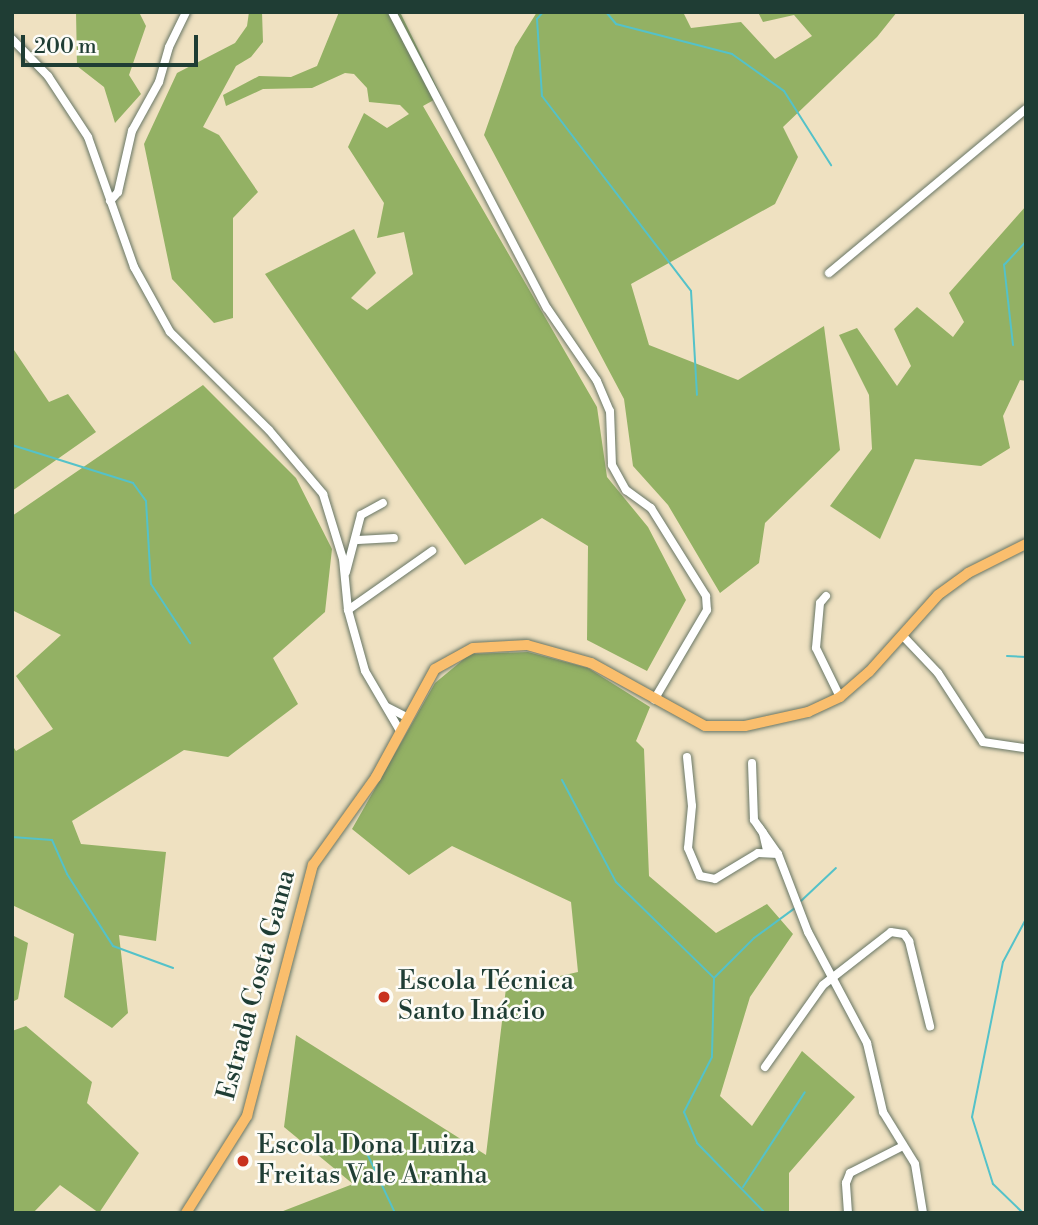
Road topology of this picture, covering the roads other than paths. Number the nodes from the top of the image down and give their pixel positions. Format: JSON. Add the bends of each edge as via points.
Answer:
{"nodes":[{"id":1,"x":186,"y":12,"type":"edge"},
{"id":2,"x":392,"y":12,"type":"edge"},
{"id":3,"x":12,"y":39,"type":"edge"},
{"id":4,"x":1026,"y":109,"type":"edge"},
{"id":5,"x":110,"y":201,"type":"junction"},
{"id":6,"x":829,"y":273,"type":"dead end"},
{"id":7,"x":383,"y":503,"type":"dead end"},
{"id":8,"x":394,"y":538,"type":"dead end"},
{"id":9,"x":358,"y":540,"type":"junction"},
{"id":10,"x":1026,"y":544,"type":"edge"},
{"id":11,"x":432,"y":551,"type":"dead end"},
{"id":12,"x":345,"y":575,"type":"junction"},
{"id":13,"x":826,"y":596,"type":"dead end"},
{"id":14,"x":348,"y":610,"type":"junction"},
{"id":15,"x":902,"y":635,"type":"junction"},
{"id":16,"x":840,"y":697,"type":"junction"},
{"id":17,"x":654,"y":700,"type":"junction"},
{"id":18,"x":387,"y":707,"type":"junction"},
{"id":19,"x":407,"y":717,"type":"junction"},
{"id":20,"x":400,"y":731,"type":"junction"},
{"id":21,"x":1024,"y":748,"type":"edge"},
{"id":22,"x":687,"y":757,"type":"dead end"},
{"id":23,"x":752,"y":763,"type":"dead end"},
{"id":24,"x":759,"y":827,"type":"junction"},
{"id":25,"x":767,"y":851,"type":"junction"},
{"id":26,"x":778,"y":854,"type":"junction"},
{"id":27,"x":834,"y":974,"type":"junction"},
{"id":28,"x":930,"y":1026,"type":"dead end"},
{"id":29,"x":765,"y":1067,"type":"dead end"},
{"id":30,"x":903,"y":1146,"type":"junction"},
{"id":31,"x":186,"y":1213,"type":"edge"},
{"id":32,"x":848,"y":1213,"type":"edge"},
{"id":33,"x":923,"y":1213,"type":"edge"}],
"edges":[{"from":1,"to":5,"type":"street","via":[[159,82],[132,131],[118,192]]},
{"from":2,"to":17,"type":"street","via":[[547,308],[597,381],[610,411],[612,465],[626,490],[650,507],[706,596],[707,610]]},
{"from":3,"to":5,"type":"street","via":[[48,76],[88,137]]},
{"from":4,"to":6,"type":"street"},
{"from":5,"to":12,"type":"street","via":[[134,267],[170,332],[269,430],[323,494]]},
{"from":7,"to":9,"type":"street","via":[[361,515]]},
{"from":8,"to":9,"type":"street"},
{"from":9,"to":12,"type":"street"},
{"from":10,"to":15,"type":"main road","name":"Estrada Costa Gama","via":[[954,583]]},
{"from":11,"to":14,"type":"street"},
{"from":12,"to":14,"type":"street"},
{"from":13,"to":16,"type":"street","via":[[820,603],[816,648]]},
{"from":14,"to":18,"type":"street","via":[[365,671]]},
{"from":15,"to":16,"type":"main road","name":"Estrada Costa Gama"},
{"from":15,"to":21,"type":"street","via":[[938,673],[983,742]]},
{"from":16,"to":17,"type":"main road","name":"Estrada Costa Gama","via":[[808,712],[724,727],[705,726]]},
{"from":17,"to":19,"type":"main road","name":"Estrada Costa Gama","via":[[574,657],[527,645],[492,644],[460,653],[435,669]]},
{"from":18,"to":19,"type":"street"},
{"from":18,"to":20,"type":"street"},
{"from":19,"to":20,"type":"main road","name":"Estrada Costa Gama"},
{"from":20,"to":31,"type":"main road","name":"Estrada Costa Gama","via":[[376,777],[305,881],[285,981],[247,1116]]},
{"from":22,"to":25,"type":"street","via":[[692,806],[688,848],[700,876],[715,879]]},
{"from":23,"to":24,"type":"street","via":[[754,820]]},
{"from":24,"to":25,"type":"street"},
{"from":24,"to":26,"type":"street"},
{"from":25,"to":26,"type":"street"},
{"from":26,"to":27,"type":"street","via":[[808,932]]},
{"from":27,"to":28,"type":"street","via":[[891,932],[904,934]]},
{"from":27,"to":29,"type":"street","via":[[795,1019]]},
{"from":27,"to":30,"type":"street","via":[[873,1058],[883,1112]]},
{"from":30,"to":32,"type":"street","via":[[850,1173]]},
{"from":30,"to":33,"type":"street","via":[[918,1173]]}]}
